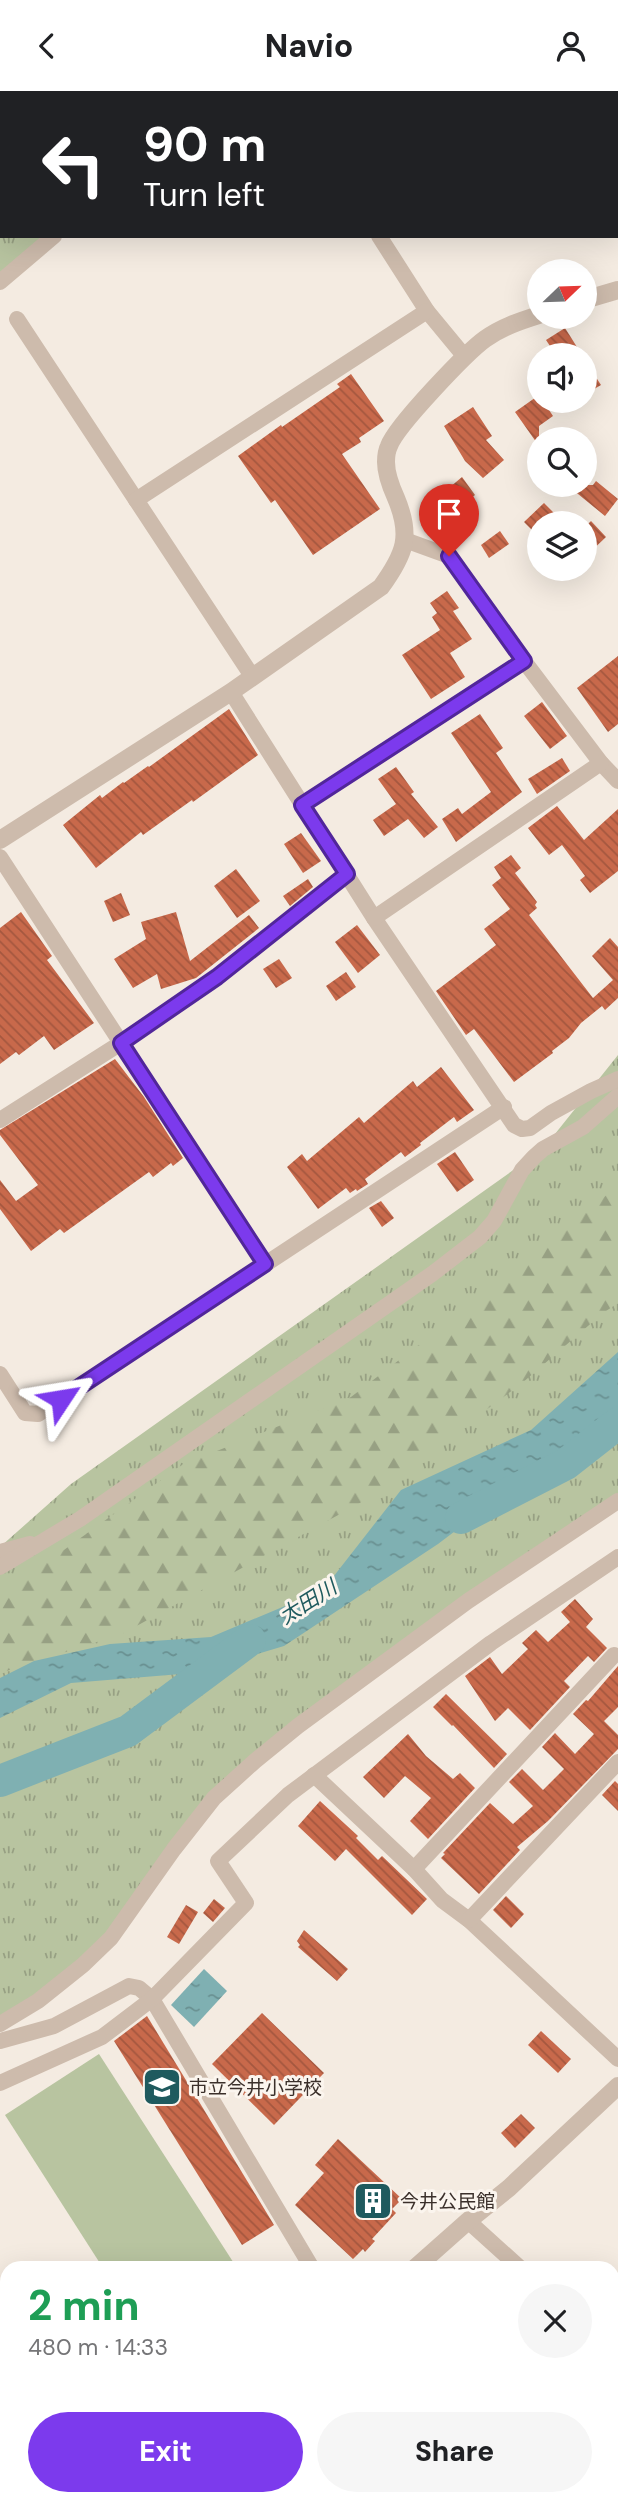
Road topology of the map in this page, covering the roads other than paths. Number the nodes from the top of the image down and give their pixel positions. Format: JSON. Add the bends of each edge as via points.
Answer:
{"nodes":[{"id":1,"x":52,"y":238,"type":"edge"},
{"id":2,"x":380,"y":238,"type":"edge"},
{"id":3,"x":0,"y":282,"type":"edge"},
{"id":4,"x":618,"y":290,"type":"edge"},
{"id":5,"x":597,"y":296,"type":"edge"},
{"id":6,"x":427,"y":311,"type":"junction"},
{"id":7,"x":17,"y":319,"type":"dead end"},
{"id":8,"x":527,"y":319,"type":"edge"},
{"id":9,"x":465,"y":357,"type":"junction"},
{"id":10,"x":136,"y":500,"type":"junction"},
{"id":11,"x":405,"y":540,"type":"junction"},
{"id":12,"x":524,"y":661,"type":"junction"},
{"id":13,"x":252,"y":676,"type":"junction"},
{"id":14,"x":231,"y":692,"type":"junction"},
{"id":15,"x":601,"y":763,"type":"junction"},
{"id":16,"x":618,"y":781,"type":"edge"},
{"id":17,"x":302,"y":805,"type":"junction"},
{"id":18,"x":0,"y":840,"type":"edge"},
{"id":19,"x":0,"y":857,"type":"edge"},
{"id":20,"x":347,"y":874,"type":"junction"},
{"id":21,"x":374,"y":918,"type":"junction"},
{"id":22,"x":121,"y":1043,"type":"junction"},
{"id":23,"x":618,"y":1079,"type":"edge"},
{"id":24,"x":618,"y":1096,"type":"edge"},
{"id":25,"x":504,"y":1107,"type":"junction"},
{"id":26,"x":0,"y":1120,"type":"edge"},
{"id":27,"x":265,"y":1264,"type":"junction"},
{"id":28,"x":0,"y":1374,"type":"edge"},
{"id":29,"x":618,"y":1501,"type":"edge"},
{"id":30,"x":36,"y":1545,"type":"junction"},
{"id":31,"x":0,"y":1552,"type":"edge"},
{"id":32,"x":618,"y":1557,"type":"edge"},
{"id":33,"x":0,"y":1567,"type":"edge"},
{"id":34,"x":614,"y":1655,"type":"dead end"},
{"id":35,"x":618,"y":1762,"type":"edge"},
{"id":36,"x":314,"y":1775,"type":"junction"},
{"id":37,"x":414,"y":1869,"type":"junction"},
{"id":38,"x":469,"y":1920,"type":"junction"},
{"id":39,"x":152,"y":1999,"type":"junction"},
{"id":40,"x":0,"y":2024,"type":"edge"},
{"id":41,"x":0,"y":2041,"type":"edge"},
{"id":42,"x":618,"y":2060,"type":"edge"},
{"id":43,"x":0,"y":2083,"type":"edge"},
{"id":44,"x":618,"y":2086,"type":"edge"},
{"id":45,"x":468,"y":2221,"type":"junction"},
{"id":46,"x":309,"y":2261,"type":"edge"},
{"id":47,"x":423,"y":2261,"type":"edge"},
{"id":48,"x":512,"y":2261,"type":"edge"}],
"edges":[{"from":1,"to":3,"type":"street"},
{"from":2,"to":6,"type":"street"},
{"from":4,"to":5,"type":"street"},
{"from":6,"to":9,"type":"street"},
{"from":6,"to":10,"type":"street"},
{"from":7,"to":10,"type":"street"},
{"from":8,"to":9,"type":"street","via":[[504,327]]},
{"from":9,"to":11,"type":"street","via":[[389,445],[387,471],[404,517]]},
{"from":10,"to":13,"type":"street"},
{"from":11,"to":12,"type":"street","via":[[449,556]]},
{"from":11,"to":13,"type":"street","via":[[397,565],[381,587]]},
{"from":12,"to":15,"type":"street"},
{"from":12,"to":17,"type":"street"},
{"from":13,"to":14,"type":"street"},
{"from":14,"to":17,"type":"street"},
{"from":14,"to":18,"type":"street"},
{"from":15,"to":16,"type":"street"},
{"from":15,"to":21,"type":"street"},
{"from":17,"to":20,"type":"street"},
{"from":19,"to":22,"type":"street"},
{"from":20,"to":21,"type":"street"},
{"from":20,"to":22,"type":"street","via":[[217,977]]},
{"from":21,"to":25,"type":"street"},
{"from":22,"to":26,"type":"street"},
{"from":22,"to":27,"type":"street"},
{"from":23,"to":25,"type":"street","via":[[530,1128],[514,1125]]},
{"from":24,"to":30,"type":"street","via":[[583,1127],[534,1157],[480,1237],[80,1520]]},
{"from":25,"to":27,"type":"street"},
{"from":27,"to":28,"type":"street","via":[[38,1414],[25,1413]]},
{"from":29,"to":40,"type":"street","via":[[468,1601],[255,1761],[215,1798],[102,1947],[38,2001]]},
{"from":30,"to":31,"type":"street","via":[[27,1543]]},
{"from":30,"to":33,"type":"street"},
{"from":32,"to":36,"type":"street","via":[[491,1643]]},
{"from":34,"to":37,"type":"street"},
{"from":35,"to":38,"type":"street"},
{"from":36,"to":37,"type":"street"},
{"from":36,"to":39,"type":"street","via":[[218,1861],[246,1903]]},
{"from":37,"to":38,"type":"street","via":[[442,1900]]},
{"from":38,"to":42,"type":"street"},
{"from":39,"to":41,"type":"street","via":[[128,1986],[54,2026]]},
{"from":39,"to":43,"type":"street","via":[[102,2037]]},
{"from":39,"to":46,"type":"street"},
{"from":44,"to":45,"type":"street"},
{"from":45,"to":47,"type":"street"},
{"from":45,"to":48,"type":"street"}]}
